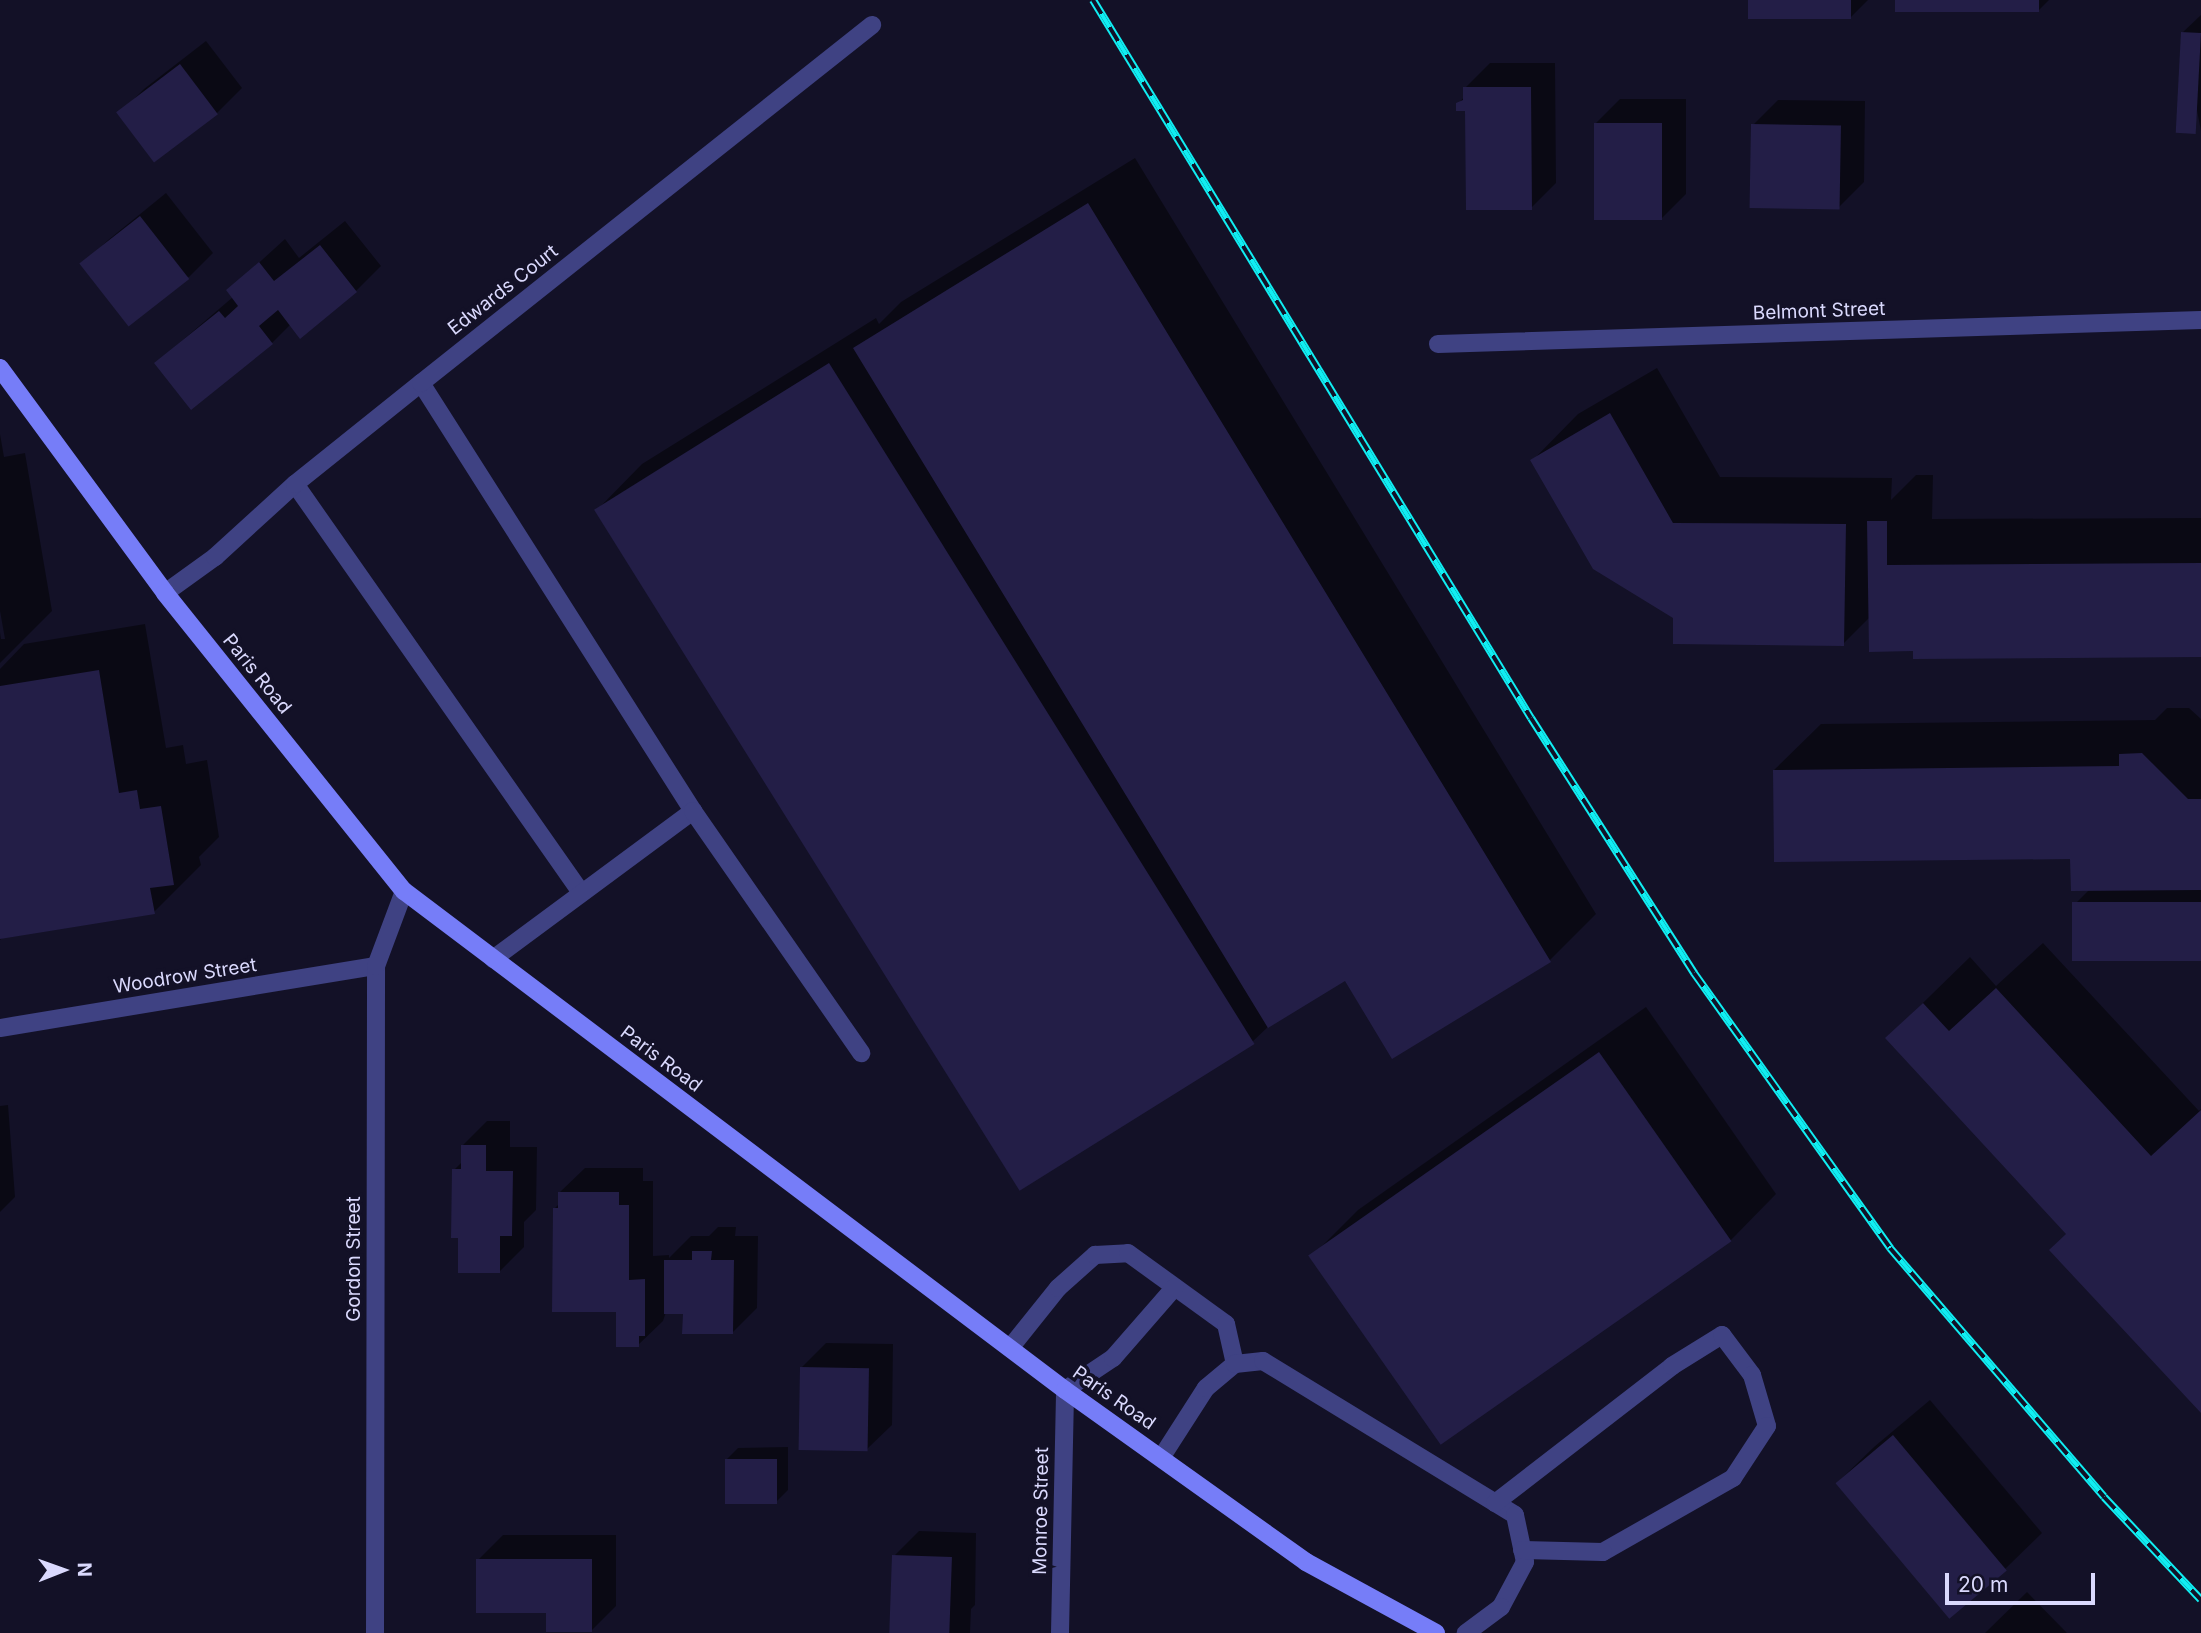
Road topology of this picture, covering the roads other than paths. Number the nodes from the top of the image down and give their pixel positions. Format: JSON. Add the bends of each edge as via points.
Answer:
{"nodes":[{"id":1,"x":872,"y":25,"type":"dead end"},
{"id":2,"x":2201,"y":320,"type":"edge"},
{"id":3,"x":1438,"y":344,"type":"dead end"},
{"id":4,"x":0,"y":369,"type":"edge"},
{"id":5,"x":421,"y":383,"type":"junction"},
{"id":6,"x":295,"y":484,"type":"junction"},
{"id":7,"x":165,"y":593,"type":"junction"},
{"id":8,"x":693,"y":811,"type":"junction"},
{"id":9,"x":404,"y":891,"type":"junction"},
{"id":10,"x":581,"y":893,"type":"junction"},
{"id":11,"x":493,"y":959,"type":"junction"},
{"id":12,"x":376,"y":966,"type":"junction"},
{"id":13,"x":0,"y":1028,"type":"edge"},
{"id":14,"x":861,"y":1053,"type":"dead end"},
{"id":15,"x":1175,"y":1287,"type":"junction"},
{"id":16,"x":1010,"y":1348,"type":"junction"},
{"id":17,"x":1235,"y":1364,"type":"junction"},
{"id":18,"x":1065,"y":1390,"type":"junction"},
{"id":19,"x":1161,"y":1458,"type":"junction"},
{"id":20,"x":1494,"y":1503,"type":"junction"},
{"id":21,"x":1522,"y":1550,"type":"junction"},
{"id":22,"x":375,"y":1633,"type":"edge"},
{"id":23,"x":1060,"y":1633,"type":"edge"},
{"id":24,"x":1436,"y":1633,"type":"edge"},
{"id":25,"x":1466,"y":1633,"type":"edge"}],
"edges":[{"from":1,"to":5,"type":"street","name":"Edwards Court"},
{"from":2,"to":3,"type":"street","name":"Belmont Street"},
{"from":4,"to":7,"type":"main road","name":"Paris Road"},
{"from":5,"to":6,"type":"street","name":"Edwards Court"},
{"from":5,"to":8,"type":"street"},
{"from":6,"to":7,"type":"street","name":"Edwards Court","via":[[215,557]]},
{"from":6,"to":10,"type":"street"},
{"from":7,"to":9,"type":"main road","name":"Paris Road"},
{"from":8,"to":10,"type":"street"},
{"from":8,"to":14,"type":"street"},
{"from":9,"to":11,"type":"main road","name":"Paris Road"},
{"from":9,"to":12,"type":"street","name":"Gordon Street"},
{"from":10,"to":11,"type":"street"},
{"from":11,"to":16,"type":"main road","name":"Paris Road"},
{"from":12,"to":13,"type":"street","name":"Woodrow Street"},
{"from":12,"to":22,"type":"street","name":"Gordon Street"},
{"from":15,"to":16,"type":"street","via":[[1128,1253],[1095,1255],[1058,1288]]},
{"from":15,"to":17,"type":"street","via":[[1226,1324]]},
{"from":15,"to":18,"type":"street","via":[[1113,1358]]},
{"from":16,"to":18,"type":"main road","name":"Paris Road"},
{"from":17,"to":19,"type":"street","via":[[1206,1388]]},
{"from":17,"to":20,"type":"street","via":[[1263,1361]]},
{"from":18,"to":19,"type":"main road","name":"Paris Road"},
{"from":18,"to":23,"type":"street","name":"Monroe Street"},
{"from":19,"to":24,"type":"main road","name":"Paris Road","via":[[1306,1562]]},
{"from":20,"to":21,"type":"street","via":[[1515,1515]]},
{"from":20,"to":21,"type":"street","via":[[1672,1366],[1722,1335],[1752,1375],[1768,1426],[1733,1478],[1603,1552]]},
{"from":21,"to":25,"type":"street","via":[[1525,1562],[1500,1607]]}]}
